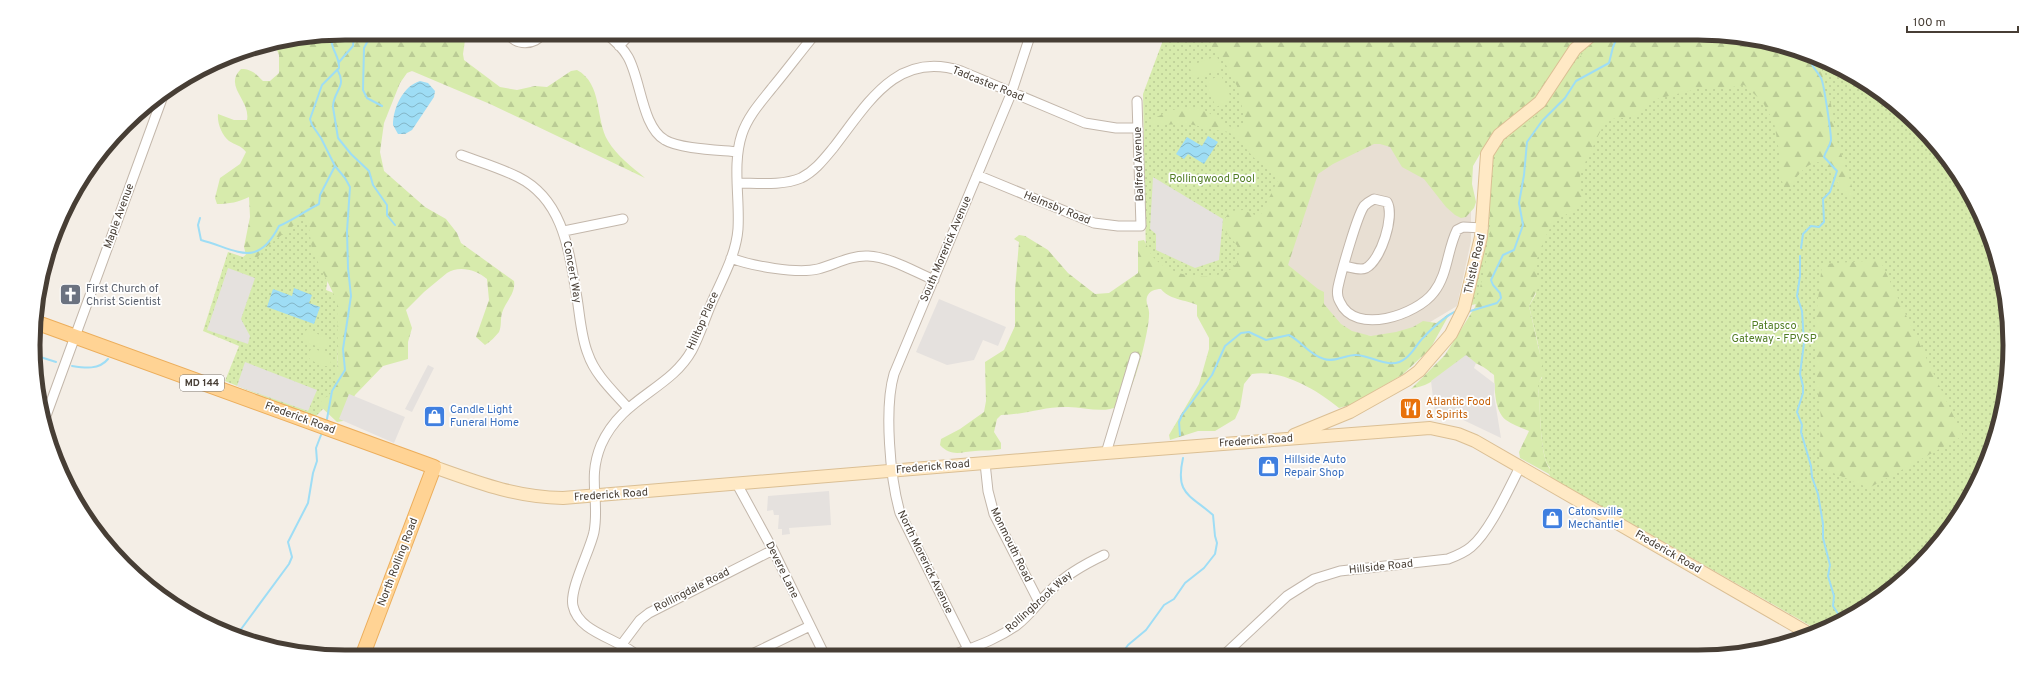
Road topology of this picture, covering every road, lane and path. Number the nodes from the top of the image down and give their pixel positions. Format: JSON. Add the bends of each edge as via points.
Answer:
{"nodes":[{"id":1,"x":515,"y":40,"type":"edge"},
{"id":2,"x":537,"y":40,"type":"edge"},
{"id":3,"x":612,"y":40,"type":"edge"},
{"id":4,"x":625,"y":40,"type":"edge"},
{"id":5,"x":810,"y":40,"type":"edge"},
{"id":6,"x":1028,"y":40,"type":"edge"},
{"id":7,"x":1586,"y":40,"type":"edge"},
{"id":8,"x":619,"y":46,"type":"junction"},
{"id":9,"x":1011,"y":94,"type":"junction"},
{"id":10,"x":1137,"y":101,"type":"dead end"},
{"id":11,"x":161,"y":102,"type":"edge"},
{"id":12,"x":1138,"y":128,"type":"junction"},
{"id":13,"x":738,"y":152,"type":"junction"},
{"id":14,"x":461,"y":155,"type":"dead end"},
{"id":15,"x":977,"y":175,"type":"junction"},
{"id":16,"x":737,"y":183,"type":"junction"},
{"id":17,"x":622,"y":219,"type":"dead end"},
{"id":18,"x":1141,"y":226,"type":"joint"},
{"id":19,"x":1483,"y":228,"type":"junction"},
{"id":20,"x":564,"y":231,"type":"junction"},
{"id":21,"x":731,"y":258,"type":"junction"},
{"id":22,"x":1344,"y":266,"type":"junction"},
{"id":23,"x":934,"y":280,"type":"junction"},
{"id":24,"x":41,"y":324,"type":"edge"},
{"id":25,"x":75,"y":336,"type":"junction"},
{"id":26,"x":1135,"y":357,"type":"dead end"},
{"id":27,"x":628,"y":408,"type":"junction"},
{"id":28,"x":47,"y":412,"type":"edge"},
{"id":29,"x":1284,"y":440,"type":"junction"},
{"id":30,"x":1106,"y":453,"type":"junction"},
{"id":31,"x":985,"y":463,"type":"junction"},
{"id":32,"x":434,"y":467,"type":"junction"},
{"id":33,"x":1520,"y":467,"type":"junction"},
{"id":34,"x":892,"y":471,"type":"junction"},
{"id":35,"x":737,"y":484,"type":"junction"},
{"id":36,"x":594,"y":496,"type":"junction"},
{"id":37,"x":773,"y":550,"type":"junction"},
{"id":38,"x":1104,"y":555,"type":"dead end"},
{"id":39,"x":1039,"y":602,"type":"junction"},
{"id":40,"x":810,"y":626,"type":"junction"},
{"id":41,"x":1804,"y":631,"type":"edge"},
{"id":42,"x":622,"y":644,"type":"junction"},
{"id":43,"x":968,"y":649,"type":"joint"},
{"id":44,"x":365,"y":650,"type":"edge"},
{"id":45,"x":630,"y":650,"type":"edge"},
{"id":46,"x":760,"y":650,"type":"edge"},
{"id":47,"x":822,"y":650,"type":"edge"},
{"id":48,"x":1229,"y":650,"type":"edge"}],
"edges":[{"from":1,"to":2,"type":"street"},
{"from":3,"to":8,"type":"street"},
{"from":4,"to":8,"type":"street"},
{"from":5,"to":13,"type":"street","name":"Hilltop Place","via":[[755,110],[742,133]]},
{"from":6,"to":9,"type":"street","name":"South Morerick Avenue"},
{"from":7,"to":19,"type":"main road","name":"Thistle Road","via":[[1575,49],[1540,102],[1499,135],[1492,144],[1485,165]]},
{"from":8,"to":13,"type":"street","via":[[633,68],[649,121],[657,134],[664,140],[678,145]]},
{"from":9,"to":12,"type":"street","name":"Tadcaster Road","via":[[1085,123],[1106,127]]},
{"from":9,"to":15,"type":"street","name":"South Morerick Avenue"},
{"from":9,"to":16,"type":"street","name":"Tadcaster Road","via":[[950,68],[916,68],[884,85],[808,175],[789,182]]},
{"from":10,"to":12,"type":"street","name":"Balfred Avenue"},
{"from":11,"to":25,"type":"street","name":"Maple Avenue"},
{"from":12,"to":18,"type":"street","name":"Balfred Avenue"},
{"from":13,"to":16,"type":"street","name":"Hilltop Place"},
{"from":14,"to":20,"type":"street","name":"Concert Way","via":[[504,171],[532,186],[552,207]]},
{"from":15,"to":18,"type":"street","name":"Helmsby Road","via":[[1094,223]]},
{"from":15,"to":23,"type":"street","name":"South Morerick Avenue"},
{"from":16,"to":21,"type":"street","name":"Hilltop Place","via":[[738,231]]},
{"from":17,"to":20,"type":"street"},
{"from":19,"to":22,"type":"street","via":[[1463,227],[1457,230],[1439,285],[1422,304],[1401,315],[1368,319],[1351,315],[1344,309],[1337,296]]},
{"from":19,"to":29,"type":"main road","name":"Thistle Road","via":[[1463,311],[1445,342],[1419,371],[1350,412]]},
{"from":20,"to":27,"type":"street","name":"Concert Way","via":[[588,354],[598,373]]},
{"from":21,"to":23,"type":"street","via":[[761,267],[810,270],[859,256],[868,256],[888,261]]},
{"from":21,"to":27,"type":"street","name":"Hilltop Place","via":[[684,362]]},
{"from":22,"to":22,"type":"street","via":[[1364,206],[1374,199],[1387,202],[1390,214],[1388,227],[1375,258],[1366,268]]},
{"from":23,"to":34,"type":"street","name":"South Morerick Avenue","via":[[890,386],[888,406]]},
{"from":24,"to":25,"type":"main road","name":"Frederick Road","number":"MD 144"},
{"from":25,"to":28,"type":"street","name":"Maple Avenue"},
{"from":25,"to":32,"type":"main road","name":"Frederick Road","number":"MD 144"},
{"from":26,"to":30,"type":"street"},
{"from":27,"to":36,"type":"street","name":"Hilltop Place","via":[[617,419],[602,444],[594,469]]},
{"from":29,"to":30,"type":"main road","name":"Frederick Road","number":"MD 144"},
{"from":29,"to":33,"type":"main road","name":"Frederick Road","number":"MD 144","via":[[1430,428],[1469,439]]},
{"from":30,"to":31,"type":"main road","name":"Frederick Road","number":"MD 144"},
{"from":31,"to":34,"type":"main road","name":"Frederick Road","number":"MD 144"},
{"from":31,"to":39,"type":"street","name":"Monmouth Road","via":[[994,514]]},
{"from":32,"to":36,"type":"main road","name":"Frederick Road","number":"MD 144","via":[[517,494],[551,498]]},
{"from":32,"to":44,"type":"main road","name":"North Rolling Road"},
{"from":33,"to":41,"type":"main road","name":"Frederick Road","number":"MD 144"},
{"from":33,"to":48,"type":"street","name":"Hillside Road","via":[[1486,530],[1462,553],[1448,559],[1340,571],[1314,579],[1287,596]]},
{"from":34,"to":35,"type":"main road","name":"Frederick Road","number":"MD 144"},
{"from":34,"to":43,"type":"street","name":"North Morerick Avenue","via":[[895,498],[900,513]]},
{"from":35,"to":36,"type":"main road","name":"Frederick Road","number":"MD 144"},
{"from":35,"to":37,"type":"street","name":"Devere Lane"},
{"from":36,"to":42,"type":"street","name":"Hilltop Place","via":[[594,530],[572,598],[573,606],[581,622],[587,627]]},
{"from":37,"to":40,"type":"street","name":"Devere Lane"},
{"from":37,"to":42,"type":"street","name":"Rollingdale Road","via":[[649,612]]},
{"from":38,"to":39,"type":"street","name":"Rollingbrook Way","via":[[1066,577]]},
{"from":39,"to":43,"type":"street","name":"Rollingbrook Way","via":[[1030,614],[1006,633]]},
{"from":40,"to":46,"type":"street"},
{"from":40,"to":47,"type":"street","name":"Devere Lane"},
{"from":42,"to":45,"type":"street","name":"Hilltop Place"}]}
